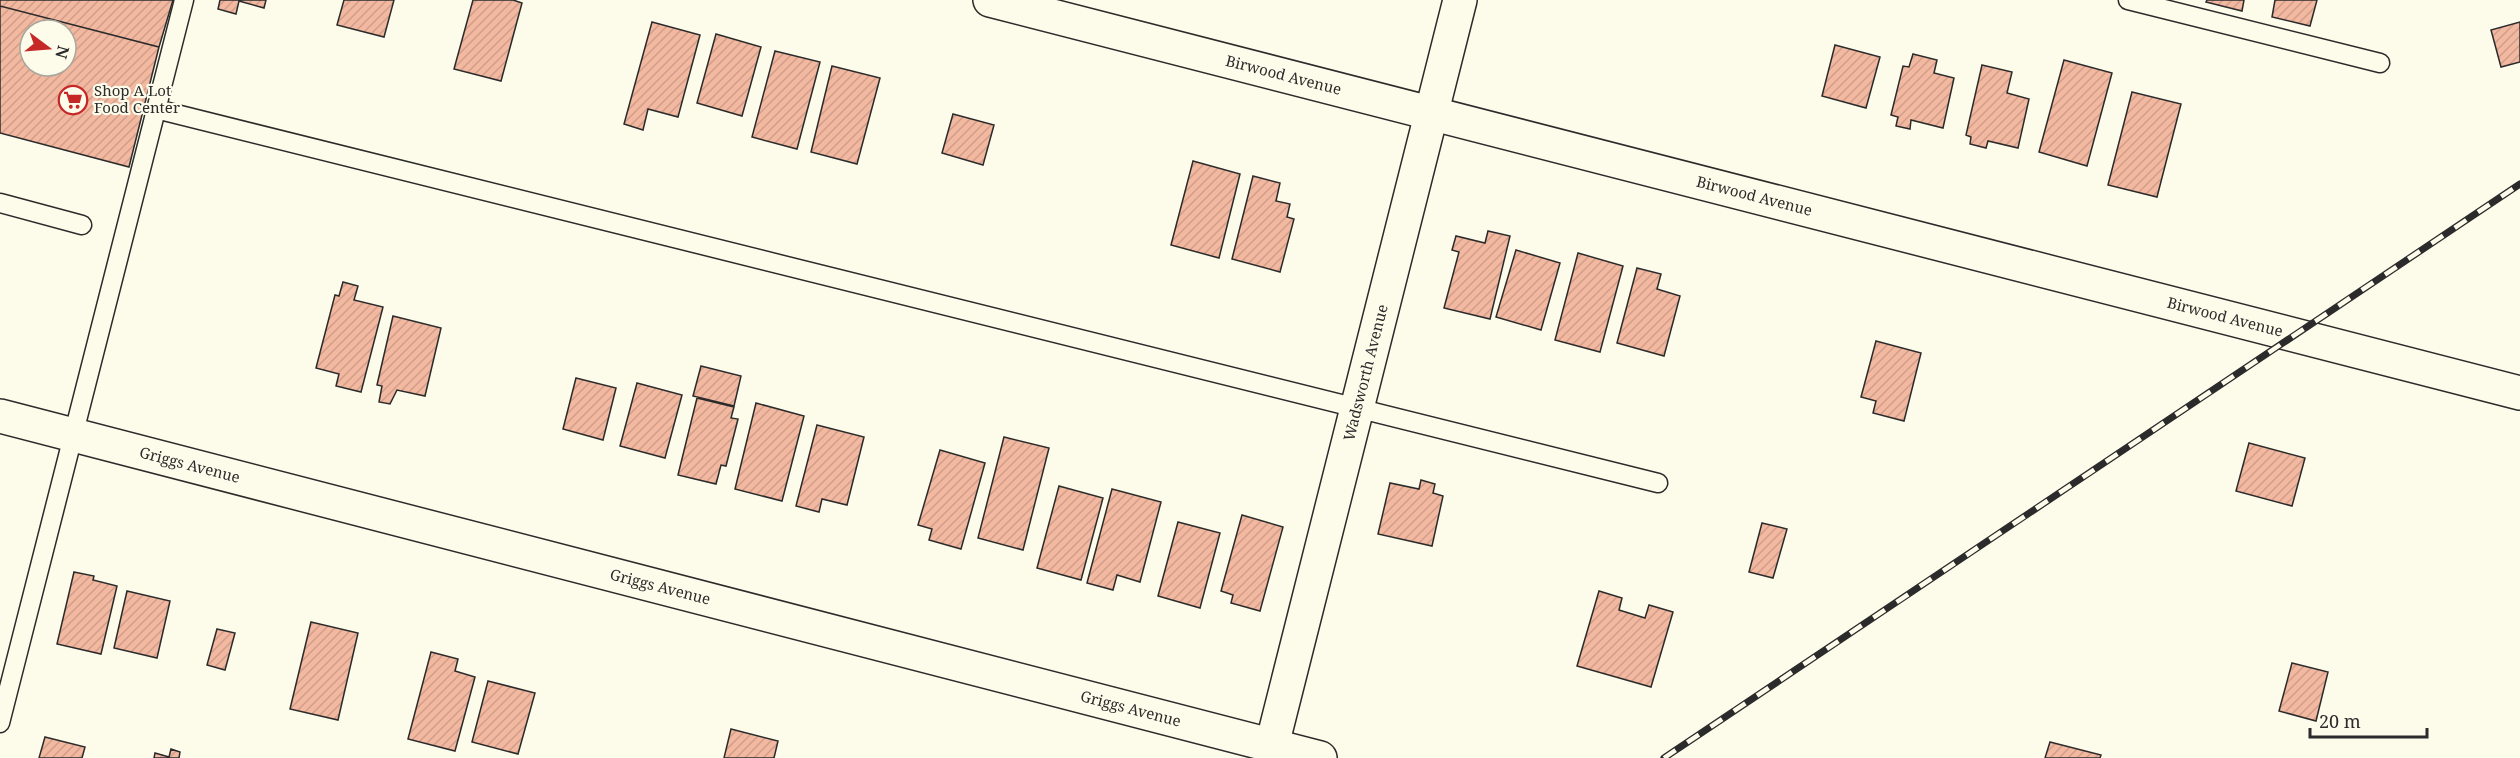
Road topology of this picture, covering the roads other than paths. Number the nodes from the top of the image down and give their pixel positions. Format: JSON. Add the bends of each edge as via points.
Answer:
{"nodes":[{"id":1,"x":184,"y":0,"type":"edge"},
{"id":2,"x":990,"y":0,"type":"edge"},
{"id":3,"x":1460,"y":0,"type":"edge"},
{"id":4,"x":2128,"y":0,"type":"edge"},
{"id":5,"x":2380,"y":63,"type":"dead end"},
{"id":6,"x":156,"y":109,"type":"junction"},
{"id":7,"x":1431,"y":114,"type":"junction"},
{"id":8,"x":0,"y":203,"type":"edge"},
{"id":9,"x":82,"y":225,"type":"dead end"},
{"id":10,"x":2520,"y":393,"type":"edge"},
{"id":11,"x":1357,"y":408,"type":"junction"},
{"id":12,"x":0,"y":416,"type":"edge"},
{"id":13,"x":73,"y":435,"type":"junction"},
{"id":14,"x":1658,"y":483,"type":"dead end"},
{"id":15,"x":0,"y":723,"type":"edge"},
{"id":16,"x":1272,"y":745,"type":"junction"},
{"id":17,"x":1320,"y":758,"type":"edge"}],
"edges":[{"from":1,"to":6,"type":"lane"},
{"from":2,"to":7,"type":"street","name":"Birwood Avenue"},
{"from":3,"to":7,"type":"street","name":"Wadsworth Avenue"},
{"from":4,"to":5,"type":"lane"},
{"from":6,"to":11,"type":"lane"},
{"from":6,"to":13,"type":"lane"},
{"from":7,"to":10,"type":"street","name":"Birwood Avenue"},
{"from":7,"to":11,"type":"street","name":"Wadsworth Avenue"},
{"from":8,"to":9,"type":"lane"},
{"from":11,"to":14,"type":"lane"},
{"from":11,"to":16,"type":"street","name":"Wadsworth Avenue"},
{"from":12,"to":13,"type":"street","name":"Griggs Avenue"},
{"from":13,"to":15,"type":"lane"},
{"from":13,"to":16,"type":"street","name":"Griggs Avenue"},
{"from":16,"to":17,"type":"street","name":"Griggs Avenue"}]}
